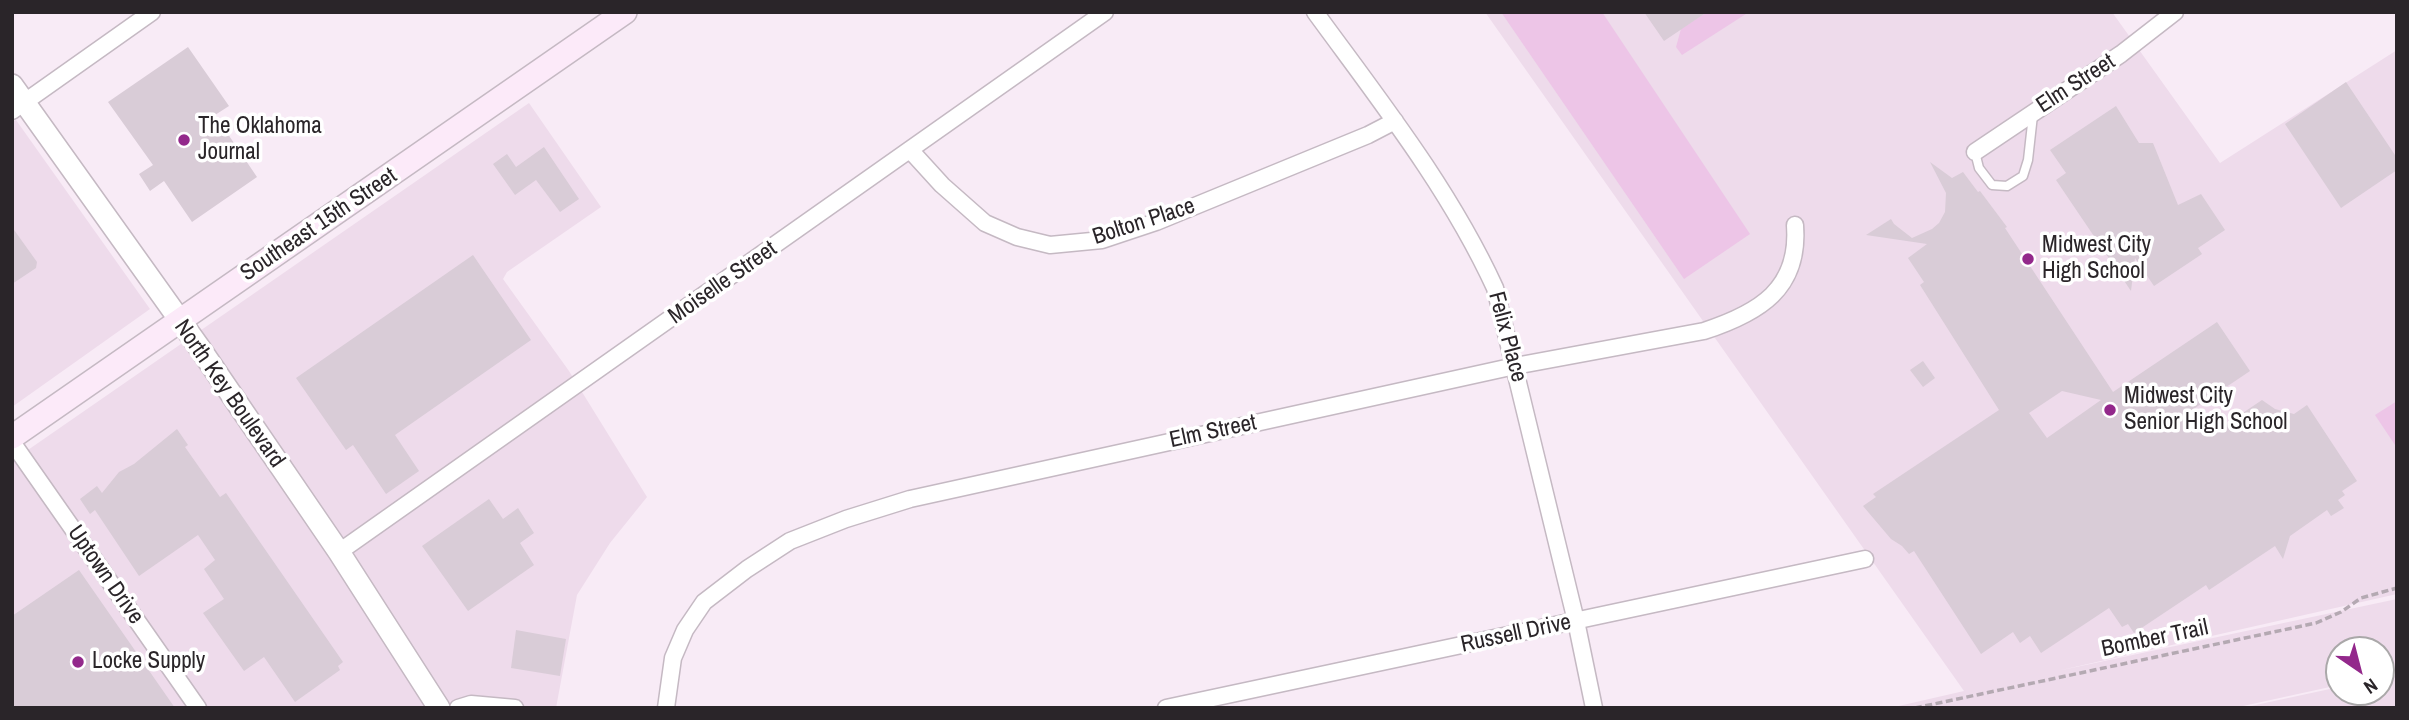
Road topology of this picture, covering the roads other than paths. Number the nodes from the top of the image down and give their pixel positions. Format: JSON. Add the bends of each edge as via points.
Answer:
{"nodes":[{"id":1,"x":152,"y":12,"type":"edge"},
{"id":2,"x":625,"y":12,"type":"edge"},
{"id":3,"x":1105,"y":12,"type":"edge"},
{"id":4,"x":1315,"y":12,"type":"edge"},
{"id":5,"x":2175,"y":12,"type":"edge"},
{"id":6,"x":12,"y":85,"type":"edge"},
{"id":7,"x":19,"y":107,"type":"edge"},
{"id":8,"x":2034,"y":111,"type":"junction"},
{"id":9,"x":1395,"y":121,"type":"junction"},
{"id":10,"x":911,"y":151,"type":"junction"},
{"id":11,"x":1975,"y":152,"type":"joint"},
{"id":12,"x":1795,"y":225,"type":"dead end"},
{"id":13,"x":178,"y":321,"type":"junction"},
{"id":14,"x":1515,"y":366,"type":"junction"},
{"id":15,"x":12,"y":439,"type":"edge"},
{"id":16,"x":339,"y":552,"type":"junction"},
{"id":17,"x":1865,"y":559,"type":"dead end"},
{"id":18,"x":1576,"y":621,"type":"junction"},
{"id":19,"x":198,"y":708,"type":"edge"},
{"id":20,"x":439,"y":708,"type":"edge"},
{"id":21,"x":458,"y":708,"type":"edge"},
{"id":22,"x":515,"y":708,"type":"edge"},
{"id":23,"x":666,"y":708,"type":"edge"},
{"id":24,"x":1166,"y":708,"type":"edge"},
{"id":25,"x":1594,"y":708,"type":"edge"}],
"edges":[{"from":1,"to":7,"type":"street"},
{"from":2,"to":13,"type":"main road","name":"Southeast 15th Street"},
{"from":3,"to":10,"type":"street","name":"Moiselle Street"},
{"from":4,"to":9,"type":"street","name":"Felix Place"},
{"from":5,"to":8,"type":"street","name":"Elm Street","via":[[2122,54]]},
{"from":6,"to":7,"type":"street","name":"North Key Boulevard"},
{"from":7,"to":13,"type":"street","name":"North Key Boulevard"},
{"from":8,"to":11,"type":"street","name":"Elm Street"},
{"from":8,"to":11,"type":"lane","via":[[2023,176],[2007,186],[1992,185],[1979,168]]},
{"from":9,"to":10,"type":"street","name":"Bolton Place","via":[[1156,222],[1102,240],[1050,245],[985,223]]},
{"from":9,"to":14,"type":"street","name":"Felix Place","via":[[1476,248],[1495,288]]},
{"from":10,"to":16,"type":"street","name":"Moiselle Street"},
{"from":12,"to":14,"type":"street","name":"Elm Street","via":[[1794,261],[1780,288],[1755,311],[1692,334]]},
{"from":13,"to":15,"type":"main road","name":"Southeast 15th Street"},
{"from":13,"to":16,"type":"street","name":"North Key Boulevard"},
{"from":14,"to":18,"type":"street","name":"Felix Place"},
{"from":14,"to":23,"type":"street","name":"Elm Street","via":[[910,499],[790,541],[704,602],[673,658]]},
{"from":15,"to":19,"type":"street","name":"Uptown Drive"},
{"from":16,"to":20,"type":"street","name":"North Key Boulevard"},
{"from":17,"to":18,"type":"street","name":"Russell Drive"},
{"from":18,"to":24,"type":"street","name":"Russell Drive"},
{"from":18,"to":25,"type":"street","name":"Felix Place"},
{"from":21,"to":22,"type":"street","via":[[471,704]]}]}
